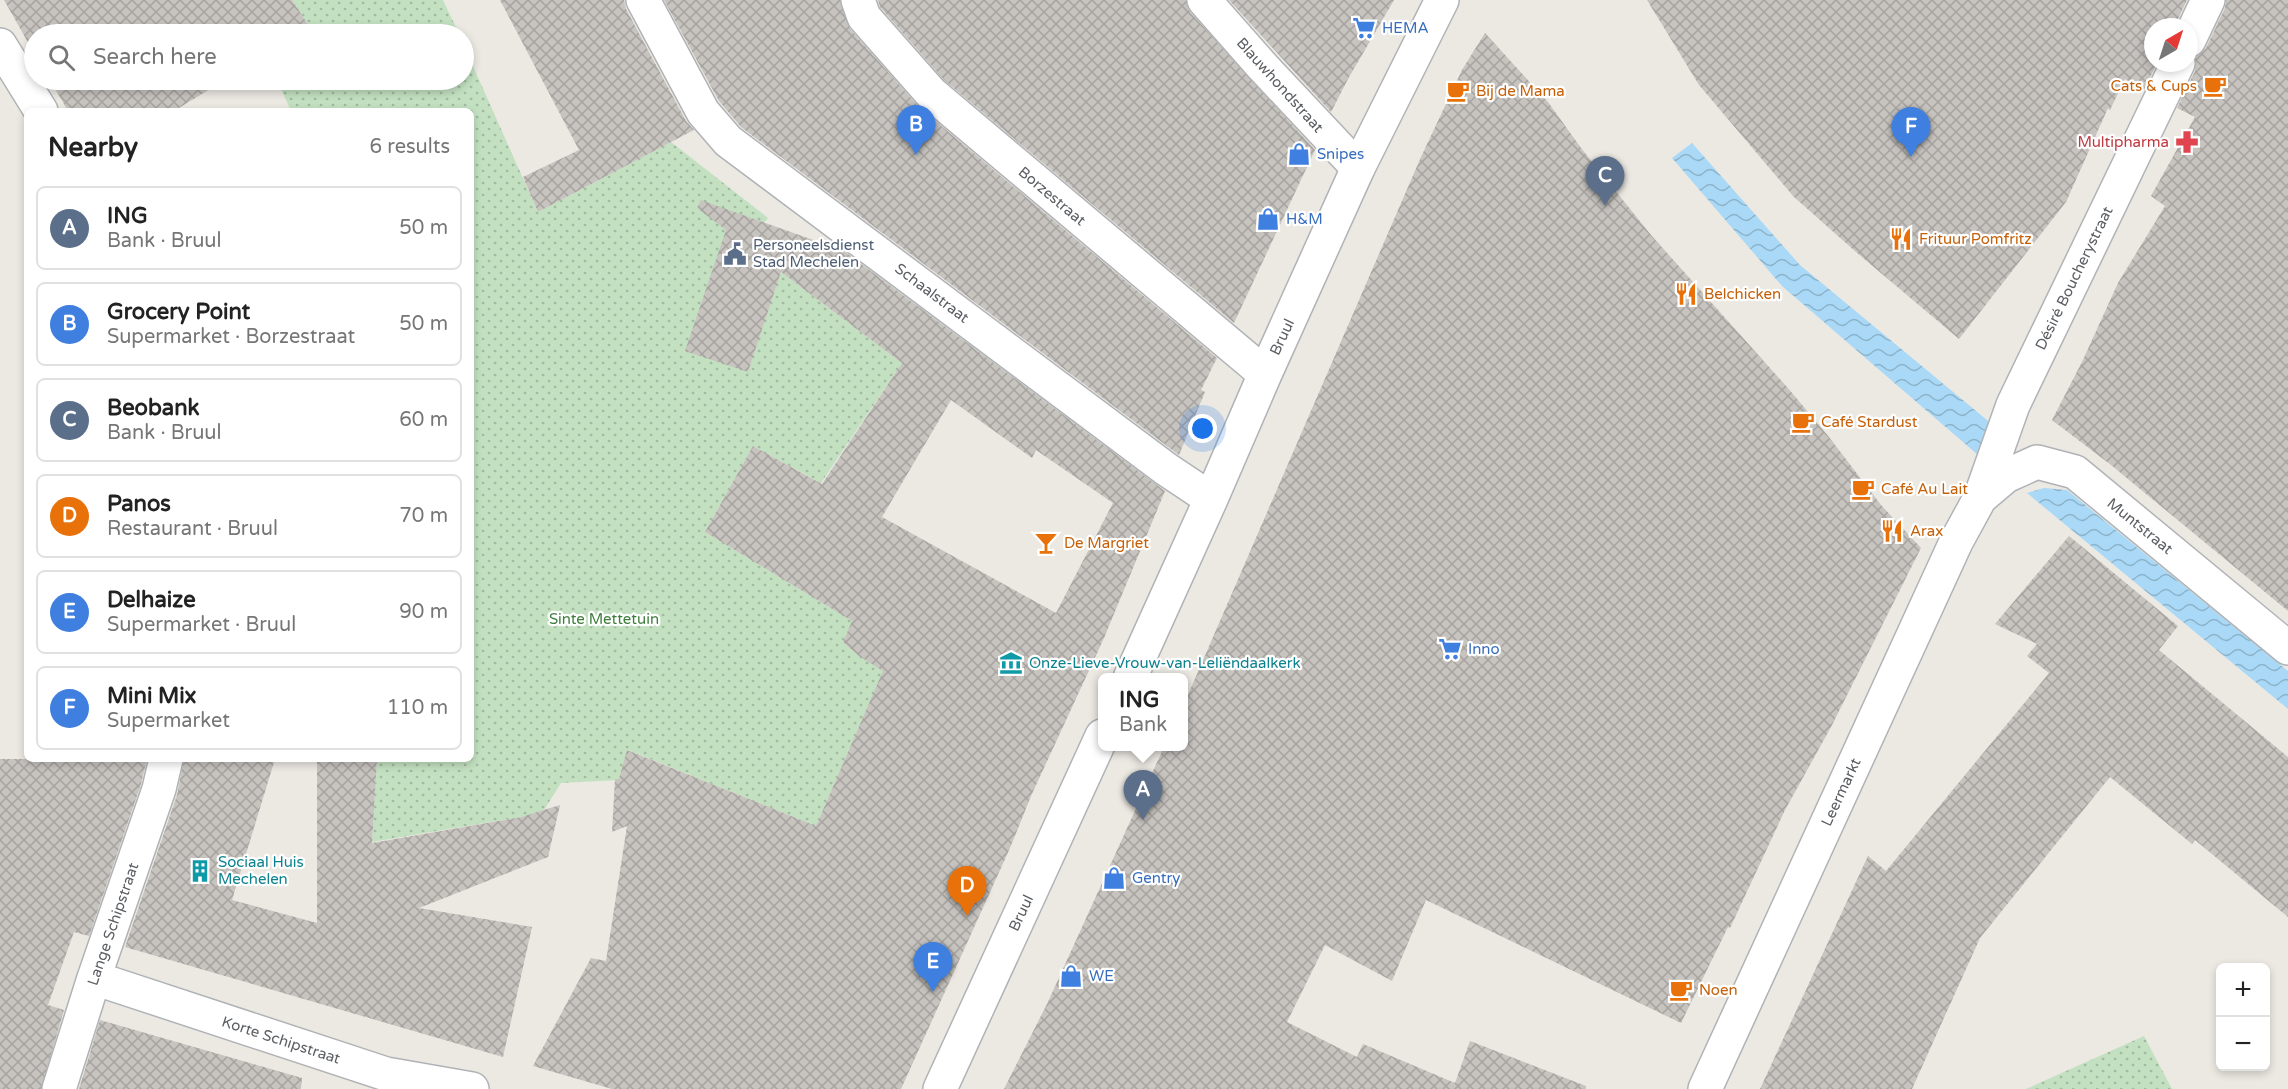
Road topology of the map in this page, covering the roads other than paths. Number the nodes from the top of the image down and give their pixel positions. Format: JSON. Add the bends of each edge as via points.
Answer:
{"nodes":[{"id":1,"x":643,"y":0,"type":"edge"},
{"id":2,"x":858,"y":0,"type":"edge"},
{"id":3,"x":1204,"y":0,"type":"edge"},
{"id":4,"x":1442,"y":0,"type":"edge"},
{"id":5,"x":2208,"y":0,"type":"edge"},
{"id":6,"x":2198,"y":21,"type":"edge"},
{"id":7,"x":0,"y":45,"type":"edge"},
{"id":8,"x":2174,"y":72,"type":"edge"},
{"id":9,"x":24,"y":84,"type":"edge"},
{"id":10,"x":28,"y":90,"type":"edge"},
{"id":11,"x":39,"y":108,"type":"edge"},
{"id":12,"x":1358,"y":168,"type":"junction"},
{"id":13,"x":1265,"y":374,"type":"junction"},
{"id":14,"x":1980,"y":498,"type":"junction"},
{"id":15,"x":1211,"y":499,"type":"junction"},
{"id":16,"x":2288,"y":648,"type":"edge"},
{"id":17,"x":1132,"y":673,"type":"edge"},
{"id":18,"x":1098,"y":745,"type":"edge"},
{"id":19,"x":165,"y":762,"type":"edge"},
{"id":20,"x":94,"y":978,"type":"junction"},
{"id":21,"x":59,"y":1089,"type":"edge"},
{"id":22,"x":472,"y":1089,"type":"edge"},
{"id":23,"x":940,"y":1089,"type":"edge"},
{"id":24,"x":1706,"y":1089,"type":"edge"}],
"edges":[{"from":1,"to":15,"type":"street","name":"Schaalstraat","via":[[703,112],[728,141]]},
{"from":2,"to":13,"type":"street","name":"Borzestraat","via":[[864,17],[930,93]]},
{"from":3,"to":12,"type":"street","name":"Blauwhondstraat"},
{"from":4,"to":12,"type":"street","name":"Bruul"},
{"from":5,"to":6,"type":"street"},
{"from":7,"to":9,"type":"street"},
{"from":8,"to":14,"type":"street","name":"Désiré Boucherystraat","via":[[2013,405]]},
{"from":10,"to":11,"type":"street"},
{"from":12,"to":13,"type":"street","name":"Bruul"},
{"from":13,"to":15,"type":"street","name":"Bruul"},
{"from":14,"to":16,"type":"street","name":"Muntstraat","via":[[2006,476],[2037,462],[2075,472]]},
{"from":14,"to":24,"type":"street","name":"Leermarkt","via":[[1956,542]]},
{"from":15,"to":17,"type":"street","name":"Bruul"},
{"from":18,"to":23,"type":"street","name":"Bruul"},
{"from":19,"to":20,"type":"street","name":"Lange Schipstraat"},
{"from":20,"to":21,"type":"street","name":"Lange Schipstraat"},
{"from":20,"to":22,"type":"street","name":"Korte Schipstraat","via":[[386,1074]]}]}
